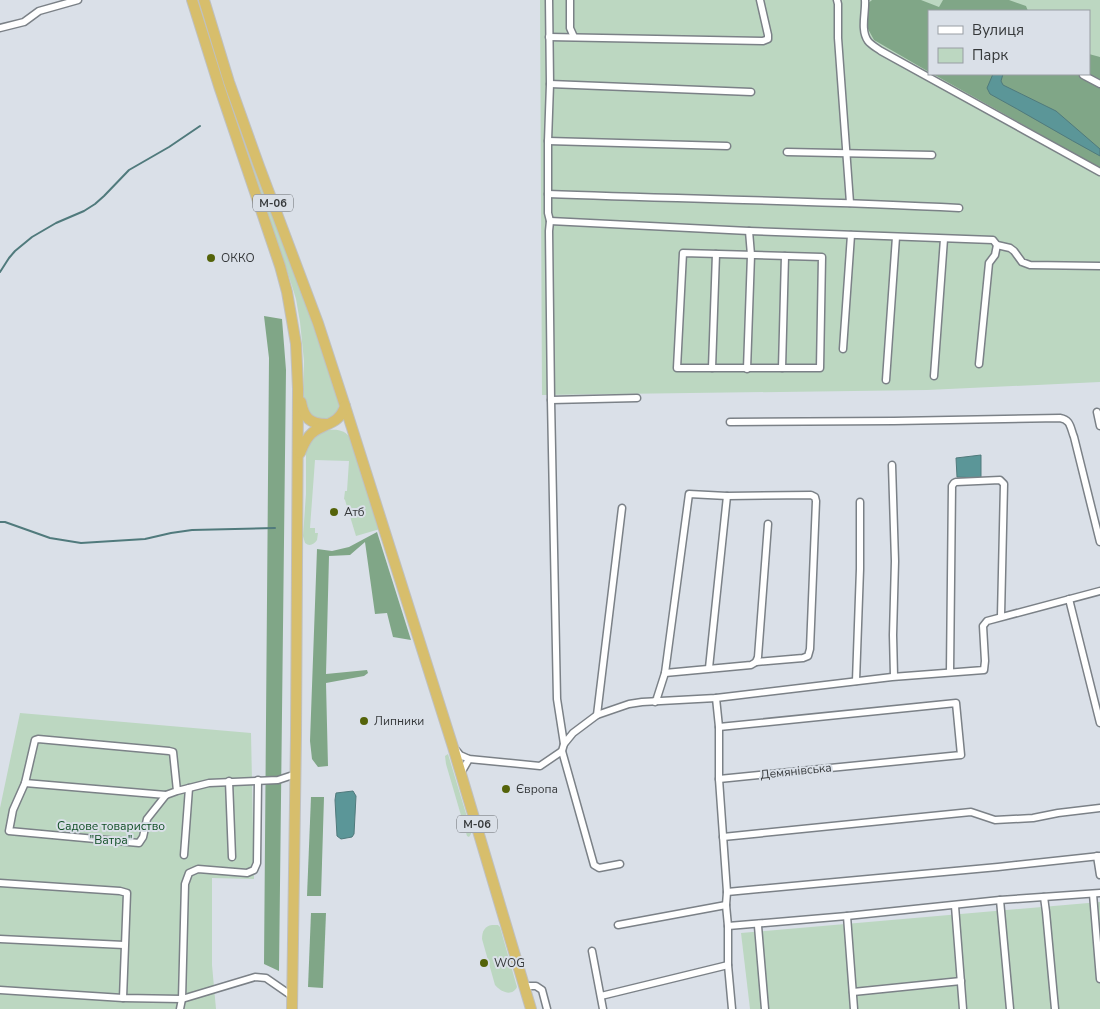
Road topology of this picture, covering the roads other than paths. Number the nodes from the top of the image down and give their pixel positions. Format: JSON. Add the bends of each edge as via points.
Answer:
{"nodes":[{"id":1,"x":78,"y":0,"type":"edge"},
{"id":2,"x":549,"y":0,"type":"edge"},
{"id":3,"x":570,"y":0,"type":"edge"},
{"id":4,"x":760,"y":0,"type":"edge"},
{"id":5,"x":837,"y":0,"type":"edge"},
{"id":6,"x":866,"y":0,"type":"edge"},
{"id":7,"x":196,"y":1,"type":"edge"},
{"id":8,"x":0,"y":28,"type":"edge"},
{"id":9,"x":549,"y":37,"type":"junction"},
{"id":10,"x":574,"y":37,"type":"junction"},
{"id":11,"x":1083,"y":75,"type":"edge"},
{"id":12,"x":550,"y":84,"type":"junction"},
{"id":13,"x":1100,"y":84,"type":"edge"},
{"id":14,"x":751,"y":92,"type":"dead end"},
{"id":15,"x":548,"y":141,"type":"junction"},
{"id":16,"x":727,"y":146,"type":"dead end"},
{"id":17,"x":787,"y":152,"type":"dead end"},
{"id":18,"x":846,"y":154,"type":"junction"},
{"id":19,"x":932,"y":155,"type":"dead end"},
{"id":20,"x":1100,"y":172,"type":"edge"},
{"id":21,"x":548,"y":194,"type":"junction"},
{"id":22,"x":850,"y":203,"type":"junction"},
{"id":23,"x":959,"y":208,"type":"dead end"},
{"id":24,"x":550,"y":221,"type":"junction"},
{"id":25,"x":749,"y":231,"type":"junction"},
{"id":26,"x":851,"y":235,"type":"junction"},
{"id":27,"x":896,"y":237,"type":"junction"},
{"id":28,"x":944,"y":239,"type":"junction"},
{"id":29,"x":996,"y":245,"type":"junction"},
{"id":30,"x":716,"y":254,"type":"junction"},
{"id":31,"x":751,"y":255,"type":"junction"},
{"id":32,"x":785,"y":256,"type":"junction"},
{"id":33,"x":1100,"y":266,"type":"edge"},
{"id":34,"x":842,"y":349,"type":"dead end"},
{"id":35,"x":979,"y":364,"type":"dead end"},
{"id":36,"x":712,"y":368,"type":"junction"},
{"id":37,"x":782,"y":368,"type":"junction"},
{"id":38,"x":747,"y":369,"type":"junction"},
{"id":39,"x":934,"y":376,"type":"dead end"},
{"id":40,"x":886,"y":380,"type":"dead end"},
{"id":41,"x":298,"y":389,"type":"junction"},
{"id":42,"x":637,"y":398,"type":"dead end"},
{"id":43,"x":551,"y":400,"type":"junction"},
{"id":44,"x":345,"y":406,"type":"junction"},
{"id":45,"x":1096,"y":412,"type":"dead end"},
{"id":46,"x":730,"y":422,"type":"dead end"},
{"id":47,"x":328,"y":424,"type":"junction"},
{"id":48,"x":1100,"y":426,"type":"edge"},
{"id":49,"x":297,"y":460,"type":"junction"},
{"id":50,"x":892,"y":465,"type":"dead end"},
{"id":51,"x":727,"y":496,"type":"junction"},
{"id":52,"x":860,"y":502,"type":"dead end"},
{"id":53,"x":622,"y":508,"type":"dead end"},
{"id":54,"x":768,"y":524,"type":"dead end"},
{"id":55,"x":1100,"y":542,"type":"edge"},
{"id":56,"x":1100,"y":590,"type":"edge"},
{"id":57,"x":1069,"y":599,"type":"junction"},
{"id":58,"x":1001,"y":616,"type":"junction"},
{"id":59,"x":756,"y":662,"type":"junction"},
{"id":60,"x":709,"y":668,"type":"junction"},
{"id":61,"x":950,"y":672,"type":"junction"},
{"id":62,"x":665,"y":673,"type":"junction"},
{"id":63,"x":894,"y":676,"type":"junction"},
{"id":64,"x":856,"y":681,"type":"junction"},
{"id":65,"x":716,"y":698,"type":"junction"},
{"id":66,"x":655,"y":702,"type":"junction"},
{"id":67,"x":597,"y":714,"type":"junction"},
{"id":68,"x":1100,"y":723,"type":"edge"},
{"id":69,"x":718,"y":727,"type":"junction"},
{"id":70,"x":453,"y":747,"type":"junction"},
{"id":71,"x":563,"y":748,"type":"junction"},
{"id":72,"x":470,"y":759,"type":"junction"},
{"id":73,"x":461,"y":773,"type":"junction"},
{"id":74,"x":296,"y":774,"type":"junction"},
{"id":75,"x":719,"y":779,"type":"junction"},
{"id":76,"x":258,"y":780,"type":"junction"},
{"id":77,"x":229,"y":781,"type":"junction"},
{"id":78,"x":25,"y":783,"type":"junction"},
{"id":79,"x":189,"y":788,"type":"junction"},
{"id":80,"x":177,"y":791,"type":"junction"},
{"id":81,"x":166,"y":795,"type":"junction"},
{"id":82,"x":1100,"y":808,"type":"edge"},
{"id":83,"x":723,"y":837,"type":"junction"},
{"id":84,"x":184,"y":855,"type":"dead end"},
{"id":85,"x":1098,"y":856,"type":"edge"},
{"id":86,"x":232,"y":858,"type":"dead end"},
{"id":87,"x":620,"y":864,"type":"dead end"},
{"id":88,"x":1100,"y":875,"type":"edge"},
{"id":89,"x":0,"y":883,"type":"edge"},
{"id":90,"x":727,"y":892,"type":"junction"},
{"id":91,"x":1097,"y":893,"type":"edge"},
{"id":92,"x":1044,"y":897,"type":"junction"},
{"id":93,"x":1000,"y":900,"type":"junction"},
{"id":94,"x":726,"y":905,"type":"junction"},
{"id":95,"x":955,"y":906,"type":"junction"},
{"id":96,"x":846,"y":916,"type":"junction"},
{"id":97,"x":759,"y":924,"type":"junction"},
{"id":98,"x":618,"y":925,"type":"dead end"},
{"id":99,"x":728,"y":926,"type":"junction"},
{"id":100,"x":0,"y":939,"type":"edge"},
{"id":101,"x":124,"y":945,"type":"junction"},
{"id":102,"x":592,"y":951,"type":"dead end"},
{"id":103,"x":728,"y":965,"type":"junction"},
{"id":104,"x":1100,"y":978,"type":"edge"},
{"id":105,"x":961,"y":980,"type":"junction"},
{"id":106,"x":525,"y":986,"type":"junction"},
{"id":107,"x":0,"y":990,"type":"edge"},
{"id":108,"x":853,"y":992,"type":"junction"},
{"id":109,"x":292,"y":996,"type":"junction"},
{"id":110,"x":601,"y":996,"type":"junction"},
{"id":111,"x":122,"y":998,"type":"junction"},
{"id":112,"x":182,"y":999,"type":"junction"},
{"id":113,"x":180,"y":1009,"type":"edge"},
{"id":114,"x":292,"y":1009,"type":"edge"},
{"id":115,"x":531,"y":1009,"type":"edge"},
{"id":116,"x":547,"y":1009,"type":"edge"},
{"id":117,"x":603,"y":1009,"type":"edge"},
{"id":118,"x":732,"y":1009,"type":"edge"},
{"id":119,"x":765,"y":1009,"type":"edge"},
{"id":120,"x":854,"y":1009,"type":"edge"},
{"id":121,"x":963,"y":1009,"type":"edge"},
{"id":122,"x":1010,"y":1009,"type":"edge"},
{"id":123,"x":1055,"y":1009,"type":"edge"}],
"edges":[{"from":1,"to":8,"type":"street","via":[[39,11],[24,22]]},
{"from":2,"to":9,"type":"street"},
{"from":3,"to":10,"type":"street","via":[[570,28]]},
{"from":4,"to":10,"type":"street","via":[[768,34],[768,39],[763,42]]},
{"from":5,"to":18,"type":"street"},
{"from":6,"to":20,"type":"street","via":[[864,27],[870,43]]},
{"from":7,"to":41,"type":"highway","number":"М-06","via":[[219,86],[287,292],[296,344]]},
{"from":7,"to":44,"type":"highway","number":"М-06","via":[[318,323]]},
{"from":9,"to":10,"type":"street"},
{"from":9,"to":12,"type":"street"},
{"from":11,"to":13,"type":"street"},
{"from":12,"to":14,"type":"street"},
{"from":12,"to":15,"type":"street"},
{"from":15,"to":16,"type":"street"},
{"from":15,"to":21,"type":"street"},
{"from":17,"to":18,"type":"street"},
{"from":18,"to":19,"type":"street"},
{"from":18,"to":22,"type":"street"},
{"from":21,"to":22,"type":"street"},
{"from":21,"to":24,"type":"street"},
{"from":22,"to":23,"type":"street"},
{"from":24,"to":25,"type":"street"},
{"from":24,"to":43,"type":"street"},
{"from":25,"to":26,"type":"street"},
{"from":25,"to":31,"type":"street"},
{"from":26,"to":27,"type":"street"},
{"from":26,"to":34,"type":"street"},
{"from":27,"to":28,"type":"street"},
{"from":27,"to":40,"type":"street"},
{"from":28,"to":29,"type":"street","via":[[992,240]]},
{"from":28,"to":39,"type":"street"},
{"from":29,"to":33,"type":"street","via":[[1010,248],[1030,266]]},
{"from":29,"to":35,"type":"street","via":[[989,263]]},
{"from":30,"to":31,"type":"street"},
{"from":30,"to":36,"type":"street"},
{"from":30,"to":36,"type":"street","via":[[683,253],[677,368]]},
{"from":31,"to":32,"type":"street"},
{"from":31,"to":38,"type":"street"},
{"from":32,"to":37,"type":"street"},
{"from":32,"to":37,"type":"street","via":[[822,257],[820,368]]},
{"from":36,"to":38,"type":"street"},
{"from":37,"to":38,"type":"street"},
{"from":41,"to":47,"type":"highway","via":[[302,409],[310,421]]},
{"from":41,"to":49,"type":"highway","number":"М-06"},
{"from":42,"to":43,"type":"street"},
{"from":43,"to":71,"type":"street","via":[[557,699]]},
{"from":44,"to":47,"type":"highway","via":[[338,419]]},
{"from":44,"to":70,"type":"highway","number":"М-06"},
{"from":45,"to":48,"type":"street"},
{"from":46,"to":55,"type":"street","via":[[1066,419],[1074,437]]},
{"from":47,"to":49,"type":"highway","via":[[308,436]]},
{"from":49,"to":74,"type":"highway","number":"М-06"},
{"from":50,"to":63,"type":"street"},
{"from":51,"to":59,"type":"street","via":[[811,495],[816,501],[808,656]]},
{"from":51,"to":60,"type":"street"},
{"from":51,"to":62,"type":"street","via":[[689,494]]},
{"from":52,"to":64,"type":"street"},
{"from":53,"to":67,"type":"street"},
{"from":54,"to":59,"type":"street"},
{"from":56,"to":57,"type":"street"},
{"from":57,"to":58,"type":"street"},
{"from":57,"to":68,"type":"street"},
{"from":58,"to":61,"type":"street","via":[[984,622],[984,670]]},
{"from":58,"to":61,"type":"street","via":[[1004,484],[1000,480],[956,482],[952,486]]},
{"from":59,"to":60,"type":"street"},
{"from":60,"to":62,"type":"street"},
{"from":61,"to":63,"type":"street"},
{"from":62,"to":66,"type":"street"},
{"from":63,"to":64,"type":"street"},
{"from":64,"to":65,"type":"street"},
{"from":65,"to":66,"type":"street"},
{"from":65,"to":69,"type":"street"},
{"from":66,"to":67,"type":"street","via":[[629,704]]},
{"from":67,"to":71,"type":"street","via":[[572,733]]},
{"from":69,"to":75,"type":"street"},
{"from":69,"to":75,"type":"street","name":"Демянівська","via":[[956,703],[961,755]]},
{"from":70,"to":72,"type":"street"},
{"from":70,"to":73,"type":"highway","number":"М-06"},
{"from":71,"to":72,"type":"street","via":[[540,766]]},
{"from":71,"to":87,"type":"street","via":[[594,865],[599,868]]},
{"from":72,"to":73,"type":"street"},
{"from":73,"to":106,"type":"highway","number":"М-06"},
{"from":74,"to":76,"type":"street","via":[[278,780]]},
{"from":74,"to":109,"type":"highway","number":"М-06"},
{"from":75,"to":83,"type":"street"},
{"from":76,"to":77,"type":"street"},
{"from":76,"to":112,"type":"street","via":[[254,870],[247,873],[198,869],[189,873],[185,884]]},
{"from":77,"to":79,"type":"street"},
{"from":77,"to":86,"type":"street"},
{"from":78,"to":80,"type":"street","via":[[35,740],[38,739],[173,752]]},
{"from":78,"to":81,"type":"street"},
{"from":78,"to":81,"type":"street","via":[[13,810],[9,831],[139,843],[147,818]]},
{"from":79,"to":80,"type":"street"},
{"from":79,"to":84,"type":"street"},
{"from":80,"to":81,"type":"street"},
{"from":82,"to":83,"type":"street","via":[[995,820],[971,812]]},
{"from":83,"to":90,"type":"street"},
{"from":85,"to":88,"type":"street"},
{"from":85,"to":90,"type":"street"},
{"from":89,"to":101,"type":"street","via":[[127,894]]},
{"from":90,"to":94,"type":"street"},
{"from":91,"to":92,"type":"street"},
{"from":91,"to":104,"type":"street"},
{"from":92,"to":93,"type":"street"},
{"from":92,"to":123,"type":"street"},
{"from":93,"to":95,"type":"street"},
{"from":93,"to":122,"type":"street"},
{"from":94,"to":98,"type":"street"},
{"from":94,"to":99,"type":"street"},
{"from":95,"to":96,"type":"street"},
{"from":95,"to":105,"type":"street"},
{"from":96,"to":97,"type":"street"},
{"from":96,"to":108,"type":"street"},
{"from":97,"to":99,"type":"street"},
{"from":97,"to":119,"type":"street"},
{"from":99,"to":103,"type":"street"},
{"from":100,"to":101,"type":"street"},
{"from":101,"to":111,"type":"street"},
{"from":102,"to":110,"type":"street"},
{"from":103,"to":110,"type":"street"},
{"from":103,"to":118,"type":"street"},
{"from":105,"to":108,"type":"street"},
{"from":105,"to":121,"type":"street"},
{"from":106,"to":115,"type":"highway","number":"М-06"},
{"from":106,"to":116,"type":"street","via":[[536,986],[542,990]]},
{"from":107,"to":111,"type":"street"},
{"from":108,"to":120,"type":"street"},
{"from":109,"to":112,"type":"street","via":[[266,978],[255,977]]},
{"from":109,"to":114,"type":"highway","number":"М-06"},
{"from":110,"to":117,"type":"street"},
{"from":111,"to":112,"type":"street"},
{"from":112,"to":113,"type":"street"}]}
